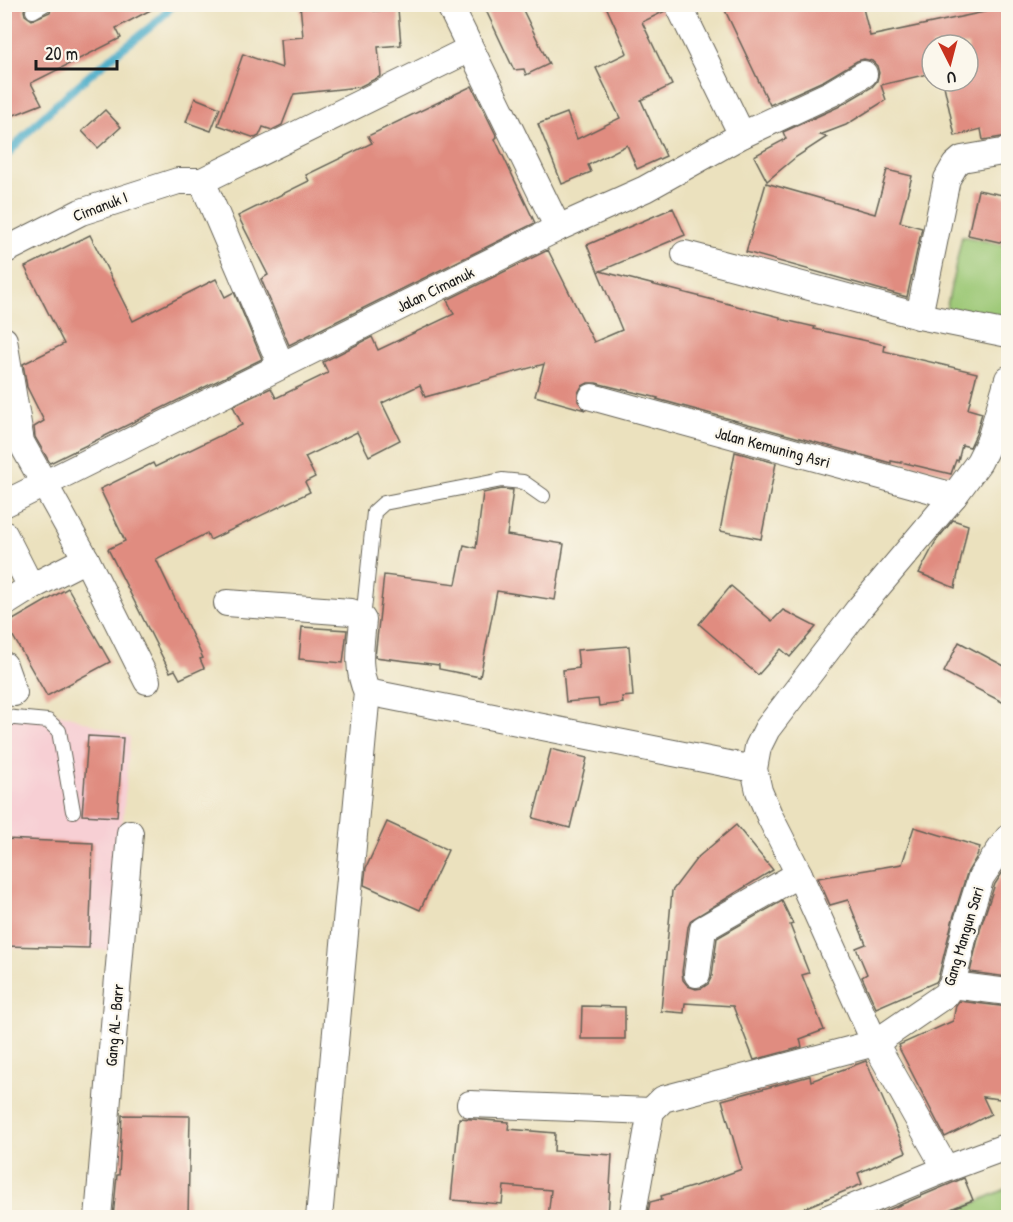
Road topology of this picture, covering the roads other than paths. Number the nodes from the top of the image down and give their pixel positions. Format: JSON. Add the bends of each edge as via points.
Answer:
{"nodes":[{"id":1,"x":448,"y":4,"type":"edge"},
{"id":2,"x":678,"y":4,"type":"edge"},
{"id":3,"x":470,"y":49,"type":"junction"},
{"id":4,"x":864,"y":74,"type":"dead end"},
{"id":5,"x":742,"y":135,"type":"junction"},
{"id":6,"x":1008,"y":151,"type":"edge"},
{"id":7,"x":202,"y":180,"type":"junction"},
{"id":8,"x":558,"y":228,"type":"junction"},
{"id":9,"x":4,"y":251,"type":"edge"},
{"id":10,"x":685,"y":254,"type":"dead end"},
{"id":11,"x":919,"y":316,"type":"junction"},
{"id":12,"x":1008,"y":334,"type":"edge"},
{"id":13,"x":4,"y":340,"type":"edge"},
{"id":14,"x":281,"y":365,"type":"junction"},
{"id":15,"x":1008,"y":379,"type":"edge"},
{"id":16,"x":592,"y":398,"type":"dead end"},
{"id":17,"x":43,"y":485,"type":"junction"},
{"id":18,"x":543,"y":496,"type":"dead end"},
{"id":19,"x":954,"y":496,"type":"junction"},
{"id":20,"x":4,"y":504,"type":"edge"},
{"id":21,"x":4,"y":534,"type":"edge"},
{"id":22,"x":86,"y":560,"type":"junction"},
{"id":23,"x":31,"y":587,"type":"junction"},
{"id":24,"x":227,"y":603,"type":"dead end"},
{"id":25,"x":4,"y":604,"type":"edge"},
{"id":26,"x":363,"y":620,"type":"junction"},
{"id":27,"x":4,"y":665,"type":"edge"},
{"id":28,"x":147,"y":681,"type":"dead end"},
{"id":29,"x":367,"y":692,"type":"junction"},
{"id":30,"x":14,"y":693,"type":"dead end"},
{"id":31,"x":4,"y":717,"type":"edge"},
{"id":32,"x":754,"y":769,"type":"junction"},
{"id":33,"x":73,"y":811,"type":"dead end"},
{"id":34,"x":130,"y":832,"type":"dead end"},
{"id":35,"x":1008,"y":838,"type":"edge"},
{"id":36,"x":799,"y":874,"type":"junction"},
{"id":37,"x":697,"y":974,"type":"dead end"},
{"id":38,"x":952,"y":985,"type":"junction"},
{"id":39,"x":1008,"y":992,"type":"edge"},
{"id":40,"x":875,"y":1043,"type":"junction"},
{"id":41,"x":470,"y":1104,"type":"dead end"},
{"id":42,"x":651,"y":1111,"type":"junction"},
{"id":43,"x":1008,"y":1146,"type":"edge"},
{"id":44,"x":946,"y":1169,"type":"junction"},
{"id":45,"x":98,"y":1218,"type":"edge"},
{"id":46,"x":319,"y":1218,"type":"edge"},
{"id":47,"x":632,"y":1218,"type":"edge"},
{"id":48,"x":828,"y":1218,"type":"edge"}],
"edges":[{"from":1,"to":3,"type":"street"},
{"from":2,"to":5,"type":"street"},
{"from":3,"to":7,"type":"street"},
{"from":3,"to":8,"type":"street"},
{"from":4,"to":5,"type":"street","name":"Jalan Cimanuk"},
{"from":5,"to":8,"type":"street","name":"Jalan Cimanuk","via":[[645,189]]},
{"from":6,"to":11,"type":"street","via":[[962,159],[947,178]]},
{"from":7,"to":9,"type":"street","name":"Cimanuk I","via":[[178,181],[81,212]]},
{"from":7,"to":14,"type":"street"},
{"from":8,"to":14,"type":"street","name":"Jalan Cimanuk"},
{"from":10,"to":11,"type":"street"},
{"from":11,"to":12,"type":"street"},
{"from":13,"to":17,"type":"street","via":[[21,442]]},
{"from":14,"to":17,"type":"street","name":"Jalan Cimanuk"},
{"from":15,"to":19,"type":"street","via":[[990,440]]},
{"from":16,"to":19,"type":"street","name":"Jalan Kemuning Asri"},
{"from":17,"to":20,"type":"street","name":"Jalan Cimanuk"},
{"from":17,"to":22,"type":"street"},
{"from":18,"to":26,"type":"lane","via":[[523,482],[502,480],[384,503],[374,512]]},
{"from":19,"to":32,"type":"street","via":[[858,610],[767,729]]},
{"from":21,"to":23,"type":"street"},
{"from":22,"to":23,"type":"street"},
{"from":22,"to":28,"type":"street"},
{"from":23,"to":25,"type":"street"},
{"from":24,"to":26,"type":"street","via":[[351,612]]},
{"from":26,"to":29,"type":"street","via":[[360,664]]},
{"from":27,"to":30,"type":"street"},
{"from":29,"to":32,"type":"street"},
{"from":29,"to":46,"type":"street"},
{"from":31,"to":33,"type":"lane","via":[[48,721],[59,731]]},
{"from":32,"to":36,"type":"street","via":[[766,809]]},
{"from":34,"to":45,"type":"street","name":"Gang AL- Barr"},
{"from":35,"to":38,"type":"street","name":"Gang Mangun Sari","via":[[981,877]]},
{"from":36,"to":37,"type":"street","via":[[703,929]]},
{"from":36,"to":40,"type":"street"},
{"from":38,"to":39,"type":"street"},
{"from":38,"to":40,"type":"street","name":"Gang Mangun Sari","via":[[945,995]]},
{"from":40,"to":42,"type":"street","name":"Gang Mangun Sari","via":[[663,1099]]},
{"from":40,"to":44,"type":"street"},
{"from":41,"to":42,"type":"street"},
{"from":42,"to":47,"type":"street"},
{"from":43,"to":44,"type":"street"},
{"from":44,"to":48,"type":"street"}]}
